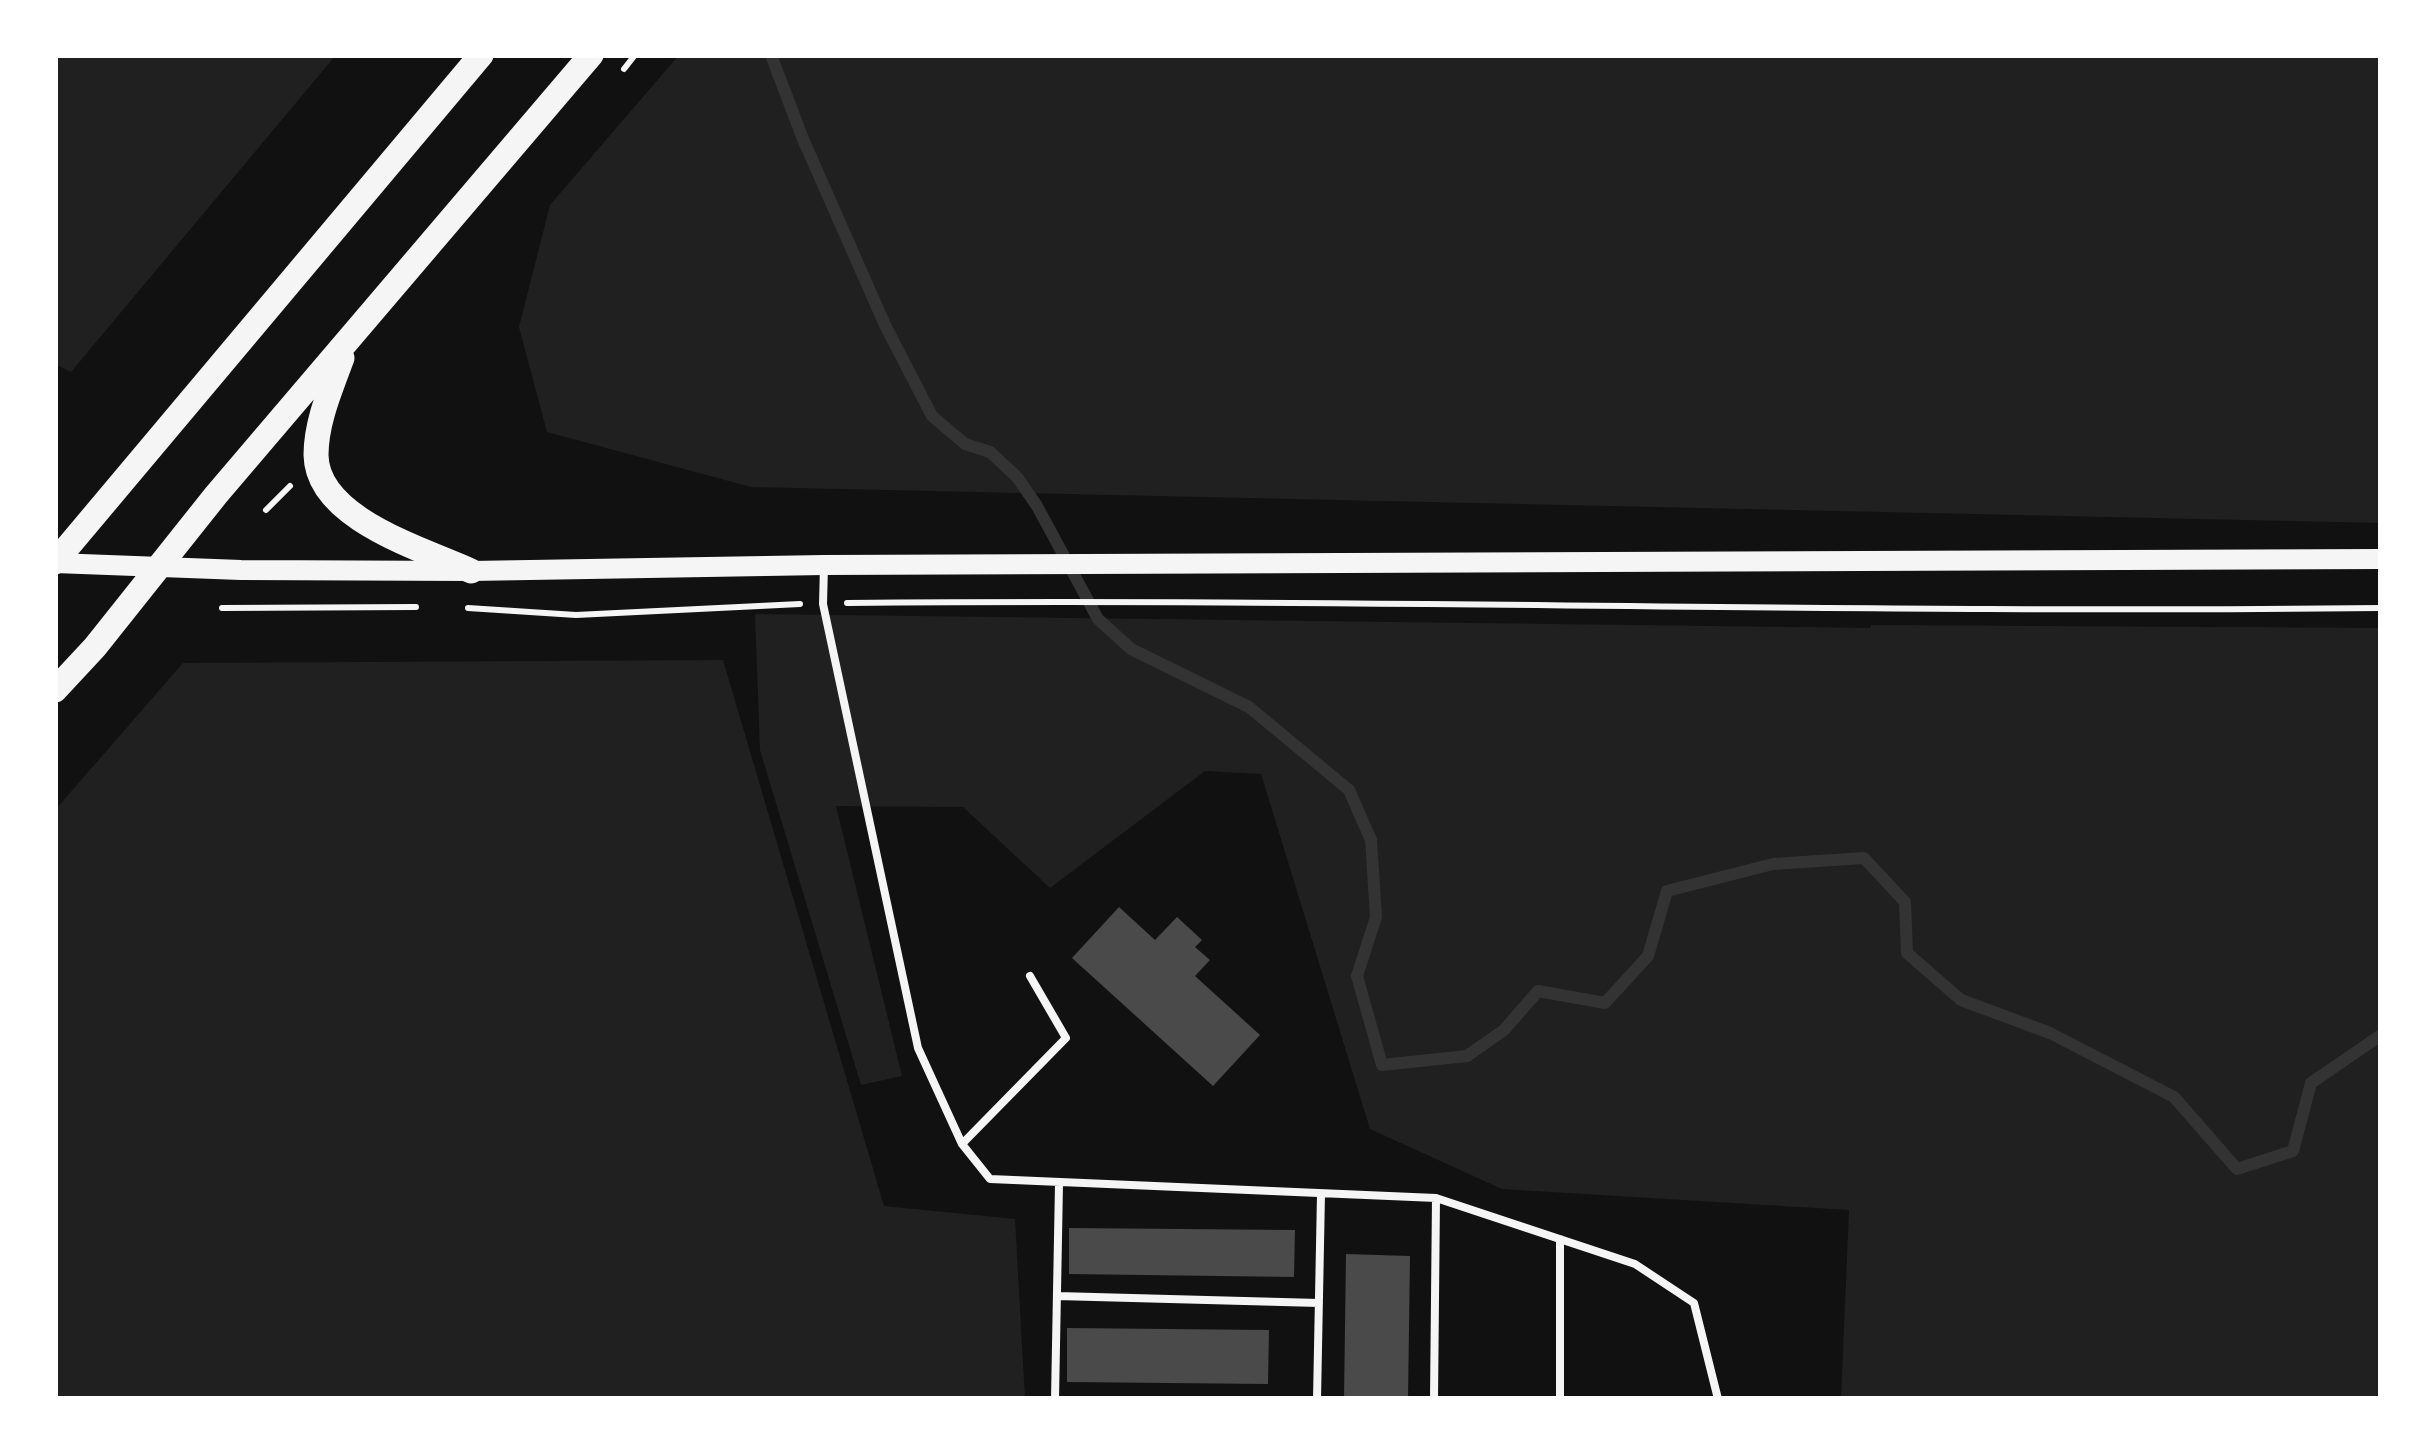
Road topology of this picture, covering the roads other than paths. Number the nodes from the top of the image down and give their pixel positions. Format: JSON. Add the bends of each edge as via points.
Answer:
{"nodes":[{"id":1,"x":481,"y":55,"type":"edge"},
{"id":2,"x":591,"y":55,"type":"edge"},
{"id":3,"x":346,"y":344,"type":"junction"},
{"id":4,"x":2381,"y":559,"type":"edge"},
{"id":5,"x":55,"y":562,"type":"edge"},
{"id":6,"x":824,"y":565,"type":"junction"},
{"id":7,"x":158,"y":567,"type":"junction"},
{"id":8,"x":471,"y":571,"type":"junction"},
{"id":9,"x":55,"y":690,"type":"edge"},
{"id":10,"x":1030,"y":976,"type":"dead end"},
{"id":11,"x":962,"y":1144,"type":"junction"},
{"id":12,"x":1059,"y":1184,"type":"junction"},
{"id":13,"x":1321,"y":1194,"type":"junction"},
{"id":14,"x":1436,"y":1198,"type":"junction"},
{"id":15,"x":1560,"y":1239,"type":"junction"},
{"id":16,"x":1057,"y":1296,"type":"junction"},
{"id":17,"x":1319,"y":1303,"type":"junction"},
{"id":18,"x":1055,"y":1399,"type":"edge"},
{"id":19,"x":1318,"y":1399,"type":"edge"},
{"id":20,"x":1434,"y":1399,"type":"edge"},
{"id":21,"x":1560,"y":1399,"type":"edge"},
{"id":22,"x":1718,"y":1399,"type":"edge"}],
"edges":[{"from":1,"to":5,"type":"main road"},
{"from":2,"to":3,"type":"main road"},
{"from":3,"to":7,"type":"main road"},
{"from":3,"to":8,"type":"main road","via":[[318,437],[319,473],[354,517]]},
{"from":4,"to":6,"type":"main road"},
{"from":5,"to":7,"type":"main road"},
{"from":6,"to":8,"type":"main road"},
{"from":6,"to":11,"type":"lane","via":[[822,604],[918,1048]]},
{"from":7,"to":8,"type":"main road"},
{"from":7,"to":9,"type":"main road"},
{"from":10,"to":11,"type":"lane","via":[[1066,1038]]},
{"from":11,"to":12,"type":"lane","via":[[990,1179]]},
{"from":12,"to":13,"type":"lane"},
{"from":12,"to":16,"type":"lane"},
{"from":13,"to":14,"type":"lane"},
{"from":13,"to":17,"type":"lane"},
{"from":14,"to":15,"type":"lane"},
{"from":14,"to":20,"type":"lane"},
{"from":15,"to":21,"type":"lane"},
{"from":15,"to":22,"type":"lane","via":[[1635,1264],[1694,1303]]},
{"from":16,"to":17,"type":"lane"},
{"from":16,"to":18,"type":"lane"},
{"from":17,"to":19,"type":"lane"}]}
